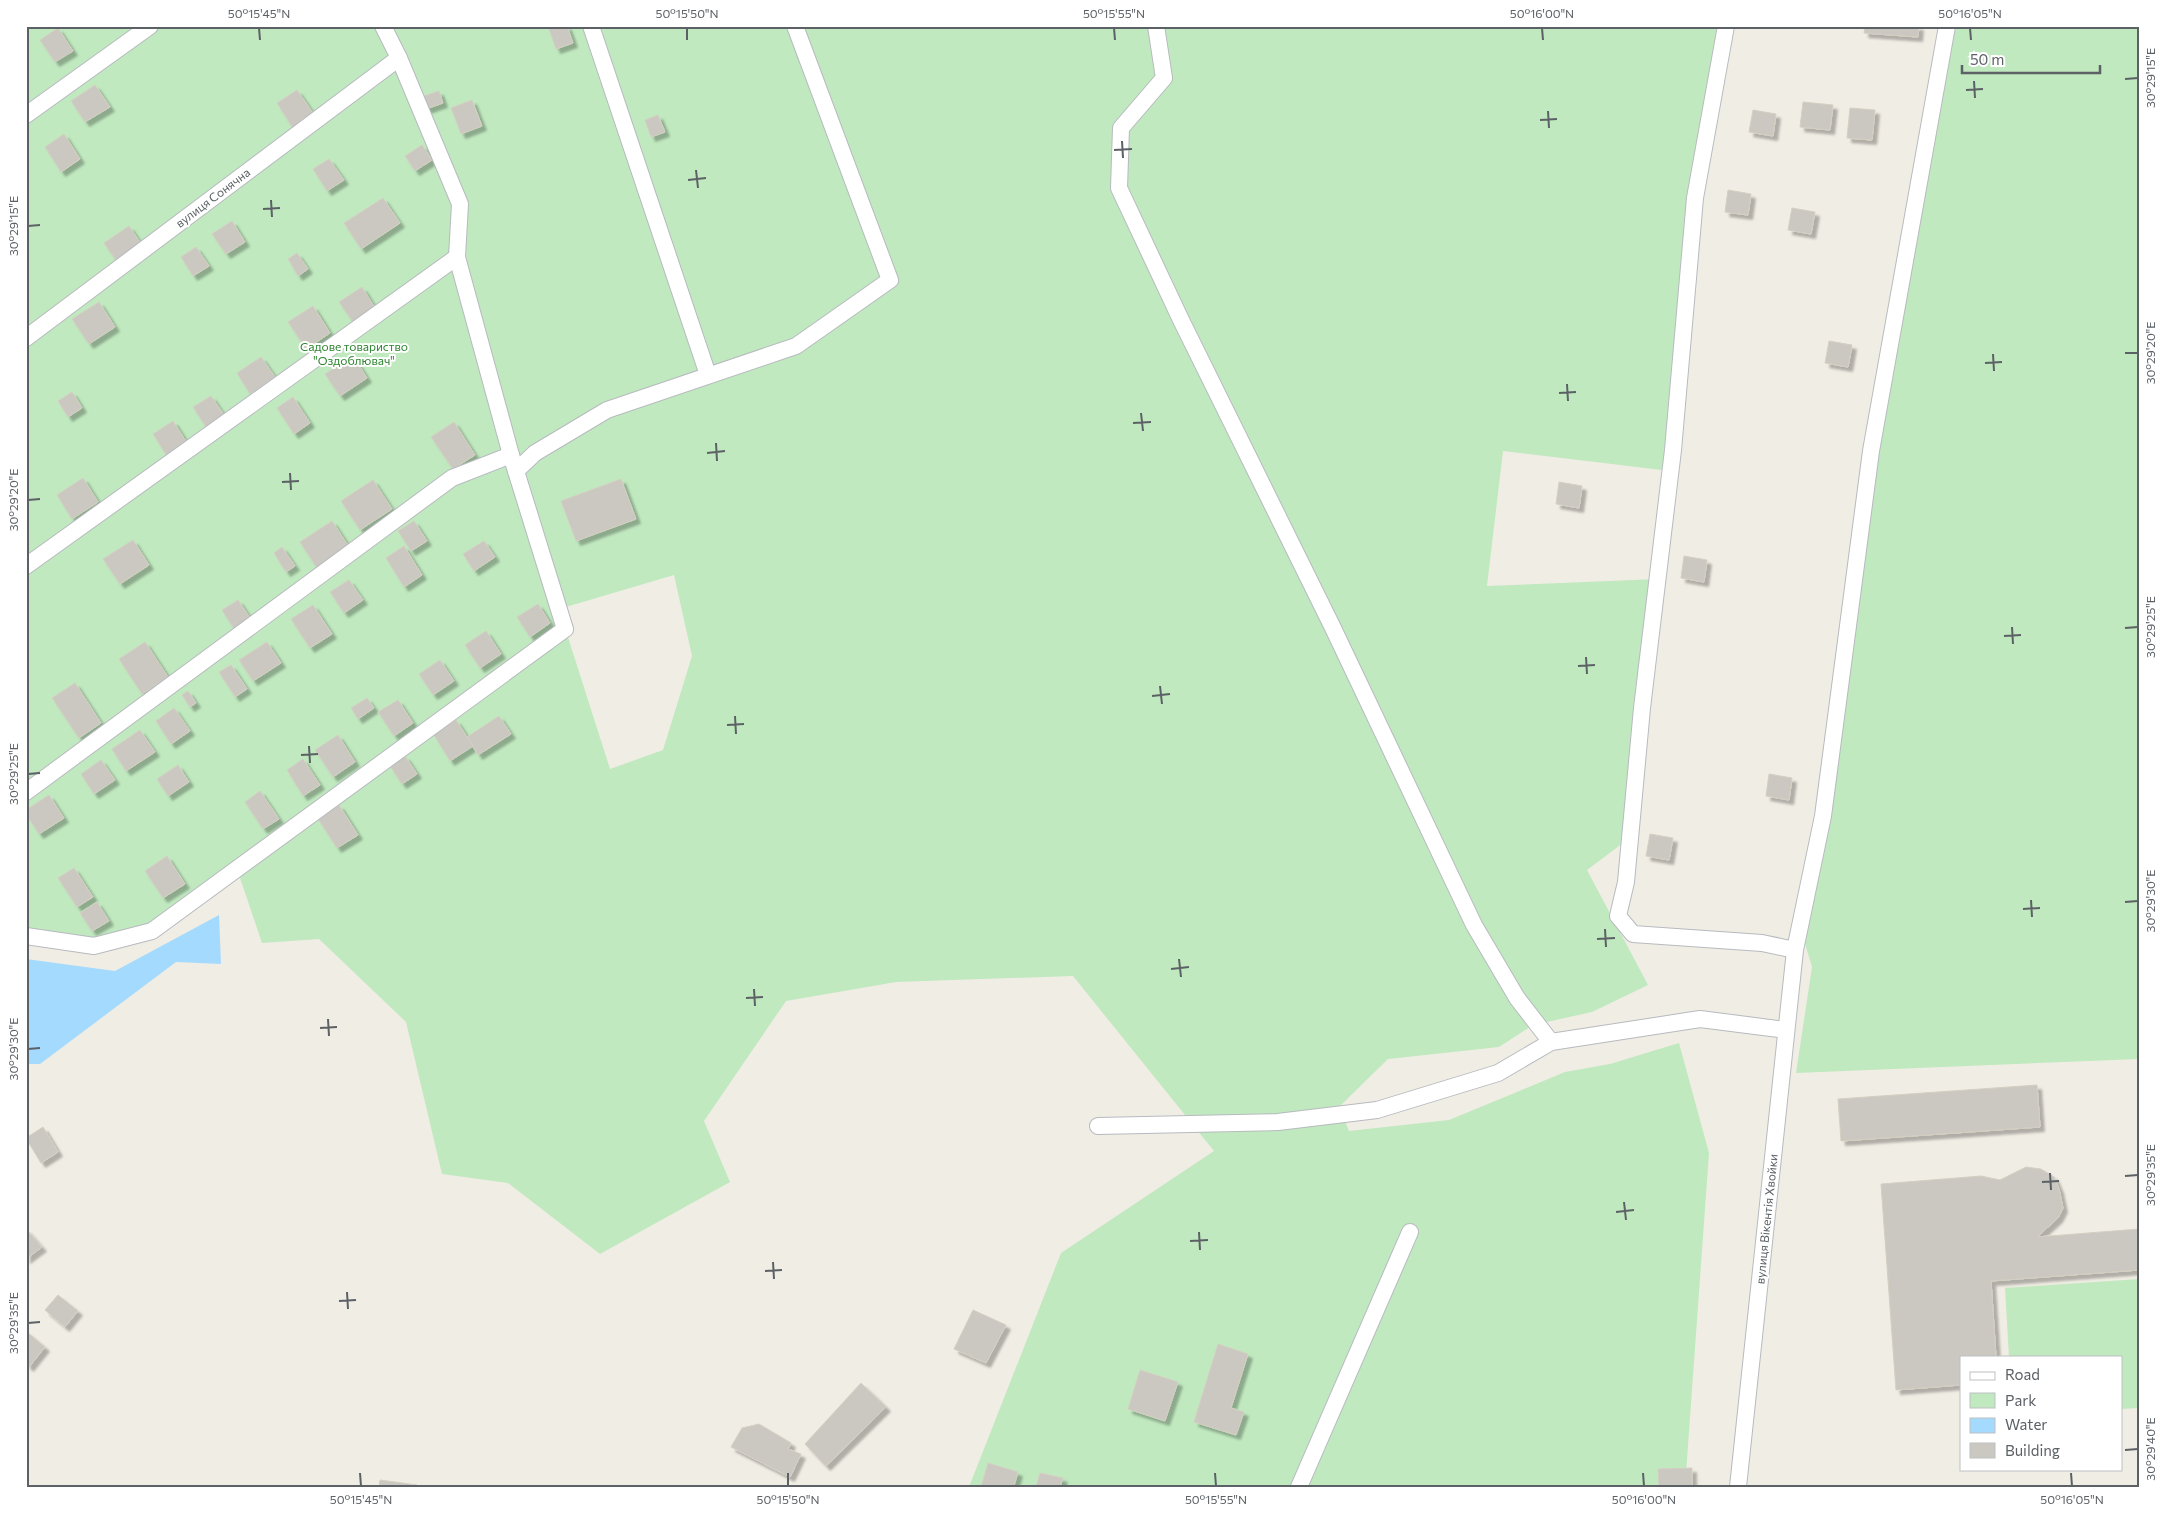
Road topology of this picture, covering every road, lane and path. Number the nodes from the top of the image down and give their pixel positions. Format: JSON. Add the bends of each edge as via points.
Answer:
{"nodes":[{"id":1,"x":150,"y":26,"type":"edge"},
{"id":2,"x":383,"y":26,"type":"edge"},
{"id":3,"x":591,"y":26,"type":"edge"},
{"id":4,"x":795,"y":26,"type":"edge"},
{"id":5,"x":1156,"y":26,"type":"edge"},
{"id":6,"x":1726,"y":26,"type":"edge"},
{"id":7,"x":1947,"y":26,"type":"edge"},
{"id":8,"x":399,"y":58,"type":"junction"},
{"id":9,"x":26,"y":115,"type":"edge"},
{"id":10,"x":457,"y":257,"type":"junction"},
{"id":11,"x":26,"y":338,"type":"edge"},
{"id":12,"x":708,"y":375,"type":"junction"},
{"id":13,"x":511,"y":455,"type":"junction"},
{"id":14,"x":516,"y":471,"type":"junction"},
{"id":15,"x":26,"y":566,"type":"edge"},
{"id":16,"x":26,"y":792,"type":"edge"},
{"id":17,"x":26,"y":936,"type":"edge"},
{"id":18,"x":1795,"y":950,"type":"junction"},
{"id":19,"x":1786,"y":1030,"type":"junction"},
{"id":20,"x":1551,"y":1042,"type":"junction"},
{"id":21,"x":1098,"y":1126,"type":"dead end"},
{"id":22,"x":1410,"y":1232,"type":"dead end"},
{"id":23,"x":1299,"y":1487,"type":"edge"},
{"id":24,"x":1738,"y":1487,"type":"edge"}],
"edges":[{"from":1,"to":9,"type":"street"},
{"from":2,"to":8,"type":"street"},
{"from":3,"to":12,"type":"street"},
{"from":4,"to":12,"type":"street","via":[[890,280],[796,346]]},
{"from":5,"to":20,"type":"street","via":[[1164,78],[1121,128],[1119,188],[1474,925],[1517,998]]},
{"from":6,"to":18,"type":"street","via":[[1695,198],[1626,882],[1618,916],[1633,934],[1762,943]]},
{"from":7,"to":18,"type":"street","name":"вулиця Вікентія Хвойки","via":[[1871,451],[1823,816]]},
{"from":8,"to":10,"type":"street","via":[[460,204]]},
{"from":8,"to":11,"type":"street","name":"вулиця Сонячна"},
{"from":10,"to":13,"type":"street"},
{"from":10,"to":15,"type":"street"},
{"from":12,"to":14,"type":"street","via":[[607,410],[535,453]]},
{"from":13,"to":14,"type":"street"},
{"from":13,"to":16,"type":"street","via":[[452,478]]},
{"from":14,"to":17,"type":"street","via":[[565,629],[152,931],[94,946]]},
{"from":18,"to":19,"type":"street","name":"вулиця Вікентія Хвойки"},
{"from":19,"to":20,"type":"street","via":[[1700,1019]]},
{"from":19,"to":24,"type":"street","name":"вулиця Вікентія Хвойки"},
{"from":20,"to":21,"type":"street","via":[[1498,1073],[1377,1110],[1278,1122]]},
{"from":22,"to":23,"type":"street"}]}
